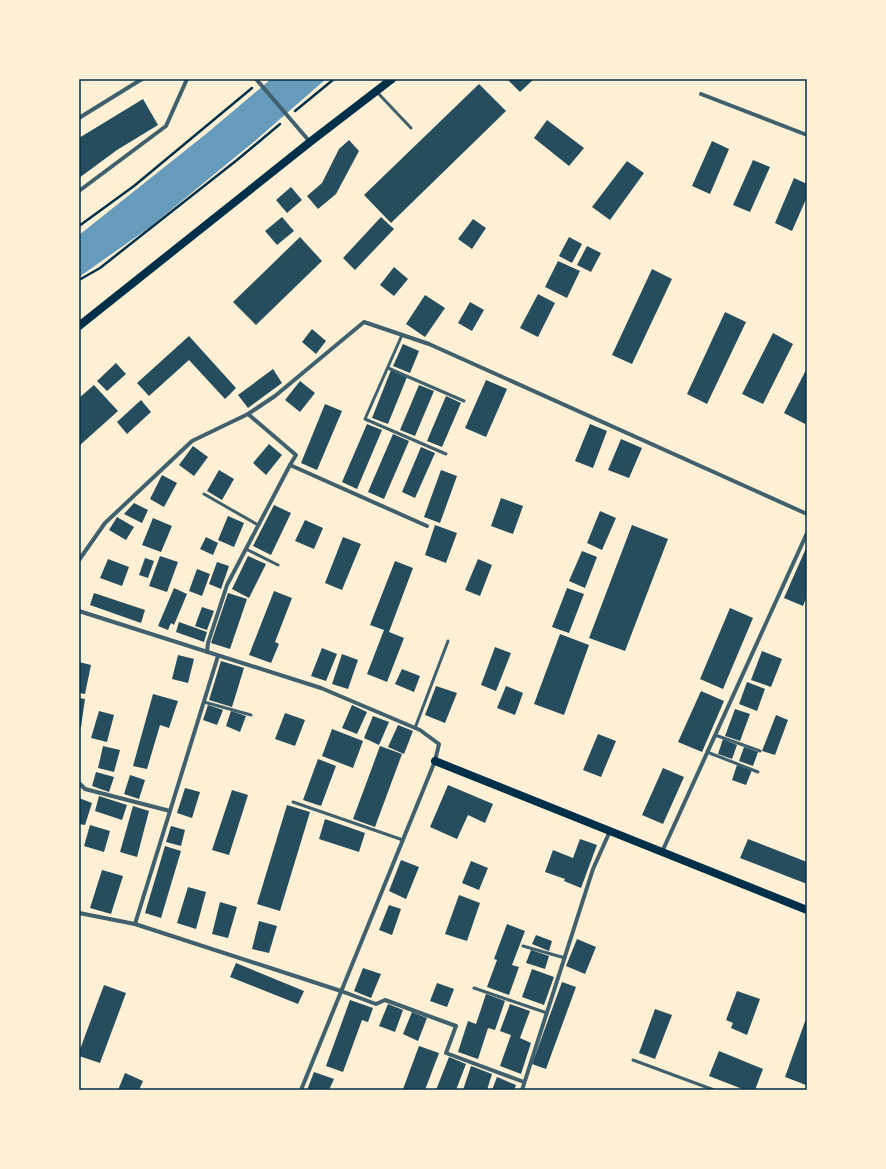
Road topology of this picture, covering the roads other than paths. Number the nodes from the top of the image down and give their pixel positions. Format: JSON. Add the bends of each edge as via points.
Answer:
{"nodes":[{"id":1,"x":142,"y":79,"type":"edge"},
{"id":2,"x":187,"y":79,"type":"edge"},
{"id":3,"x":256,"y":79,"type":"edge"},
{"id":4,"x":392,"y":79,"type":"edge"},
{"id":5,"x":376,"y":91,"type":"junction"},
{"id":6,"x":701,"y":94,"type":"dead end"},
{"id":7,"x":79,"y":118,"type":"edge"},
{"id":8,"x":411,"y":128,"type":"dead end"},
{"id":9,"x":807,"y":135,"type":"edge"},
{"id":10,"x":310,"y":142,"type":"junction"},
{"id":11,"x":79,"y":191,"type":"edge"},
{"id":12,"x":79,"y":326,"type":"edge"},
{"id":13,"x":402,"y":335,"type":"junction"},
{"id":14,"x":388,"y":368,"type":"junction"},
{"id":15,"x":464,"y":401,"type":"dead end"},
{"id":16,"x":248,"y":414,"type":"junction"},
{"id":17,"x":446,"y":454,"type":"dead end"},
{"id":18,"x":290,"y":465,"type":"junction"},
{"id":19,"x":204,"y":494,"type":"dead end"},
{"id":20,"x":807,"y":514,"type":"edge"},
{"id":21,"x":258,"y":525,"type":"junction"},
{"id":22,"x":427,"y":526,"type":"dead end"},
{"id":23,"x":807,"y":533,"type":"edge"},
{"id":24,"x":246,"y":550,"type":"junction"},
{"id":25,"x":79,"y":560,"type":"edge"},
{"id":26,"x":278,"y":565,"type":"dead end"},
{"id":27,"x":79,"y":611,"type":"edge"},
{"id":28,"x":448,"y":641,"type":"dead end"},
{"id":29,"x":207,"y":652,"type":"junction"},
{"id":30,"x":218,"y":656,"type":"junction"},
{"id":31,"x":204,"y":702,"type":"junction"},
{"id":32,"x":251,"y":715,"type":"dead end"},
{"id":33,"x":415,"y":728,"type":"junction"},
{"id":34,"x":715,"y":734,"type":"junction"},
{"id":35,"x":760,"y":751,"type":"dead end"},
{"id":36,"x":707,"y":752,"type":"junction"},
{"id":37,"x":435,"y":762,"type":"junction"},
{"id":38,"x":758,"y":772,"type":"dead end"},
{"id":39,"x":79,"y":784,"type":"edge"},
{"id":40,"x":293,"y":802,"type":"dead end"},
{"id":41,"x":170,"y":812,"type":"junction"},
{"id":42,"x":610,"y":832,"type":"junction"},
{"id":43,"x":403,"y":840,"type":"junction"},
{"id":44,"x":662,"y":852,"type":"junction"},
{"id":45,"x":807,"y":910,"type":"edge"},
{"id":46,"x":79,"y":913,"type":"edge"},
{"id":47,"x":135,"y":924,"type":"junction"},
{"id":48,"x":524,"y":946,"type":"dead end"},
{"id":49,"x":565,"y":958,"type":"junction"},
{"id":50,"x":474,"y":988,"type":"dead end"},
{"id":51,"x":341,"y":991,"type":"junction"},
{"id":52,"x":546,"y":1013,"type":"junction"},
{"id":53,"x":633,"y":1060,"type":"dead end"},
{"id":54,"x":524,"y":1082,"type":"junction"},
{"id":55,"x":301,"y":1090,"type":"edge"},
{"id":56,"x":522,"y":1090,"type":"edge"},
{"id":57,"x":714,"y":1090,"type":"edge"}],
"edges":[{"from":1,"to":7,"type":"street"},
{"from":2,"to":11,"type":"street","via":[[166,126]]},
{"from":3,"to":10,"type":"street"},
{"from":4,"to":5,"type":"main road"},
{"from":5,"to":8,"type":"lane"},
{"from":5,"to":10,"type":"main road"},
{"from":6,"to":9,"type":"street"},
{"from":10,"to":12,"type":"main road"},
{"from":13,"to":14,"type":"lane"},
{"from":13,"to":16,"type":"street","via":[[364,322],[275,396]]},
{"from":13,"to":20,"type":"street","via":[[436,347]]},
{"from":14,"to":15,"type":"lane"},
{"from":14,"to":17,"type":"lane","via":[[365,419]]},
{"from":16,"to":18,"type":"street","via":[[296,455]]},
{"from":16,"to":25,"type":"street","via":[[192,441],[105,523]]},
{"from":18,"to":21,"type":"street"},
{"from":18,"to":22,"type":"street"},
{"from":19,"to":21,"type":"lane"},
{"from":21,"to":24,"type":"street"},
{"from":23,"to":34,"type":"street"},
{"from":24,"to":26,"type":"lane"},
{"from":24,"to":29,"type":"street","via":[[227,585]]},
{"from":27,"to":29,"type":"street"},
{"from":28,"to":33,"type":"lane"},
{"from":29,"to":30,"type":"street"},
{"from":30,"to":31,"type":"street"},
{"from":30,"to":33,"type":"street","via":[[321,688]]},
{"from":31,"to":32,"type":"lane"},
{"from":31,"to":41,"type":"street"},
{"from":33,"to":37,"type":"street","via":[[439,744]]},
{"from":34,"to":35,"type":"lane"},
{"from":34,"to":36,"type":"street"},
{"from":36,"to":38,"type":"lane"},
{"from":36,"to":44,"type":"street"},
{"from":37,"to":42,"type":"main road"},
{"from":37,"to":43,"type":"street"},
{"from":39,"to":41,"type":"street","via":[[85,789]]},
{"from":40,"to":43,"type":"lane"},
{"from":41,"to":47,"type":"street"},
{"from":42,"to":44,"type":"main road"},
{"from":42,"to":49,"type":"street","via":[[593,869]]},
{"from":43,"to":51,"type":"street"},
{"from":44,"to":45,"type":"main road"},
{"from":46,"to":47,"type":"street"},
{"from":47,"to":51,"type":"street"},
{"from":48,"to":49,"type":"lane"},
{"from":49,"to":52,"type":"street"},
{"from":50,"to":52,"type":"lane"},
{"from":51,"to":54,"type":"street","via":[[376,1004],[386,1000],[456,1026],[446,1053]]},
{"from":51,"to":55,"type":"street"},
{"from":52,"to":54,"type":"street"},
{"from":53,"to":57,"type":"lane"},
{"from":54,"to":56,"type":"street"}]}
